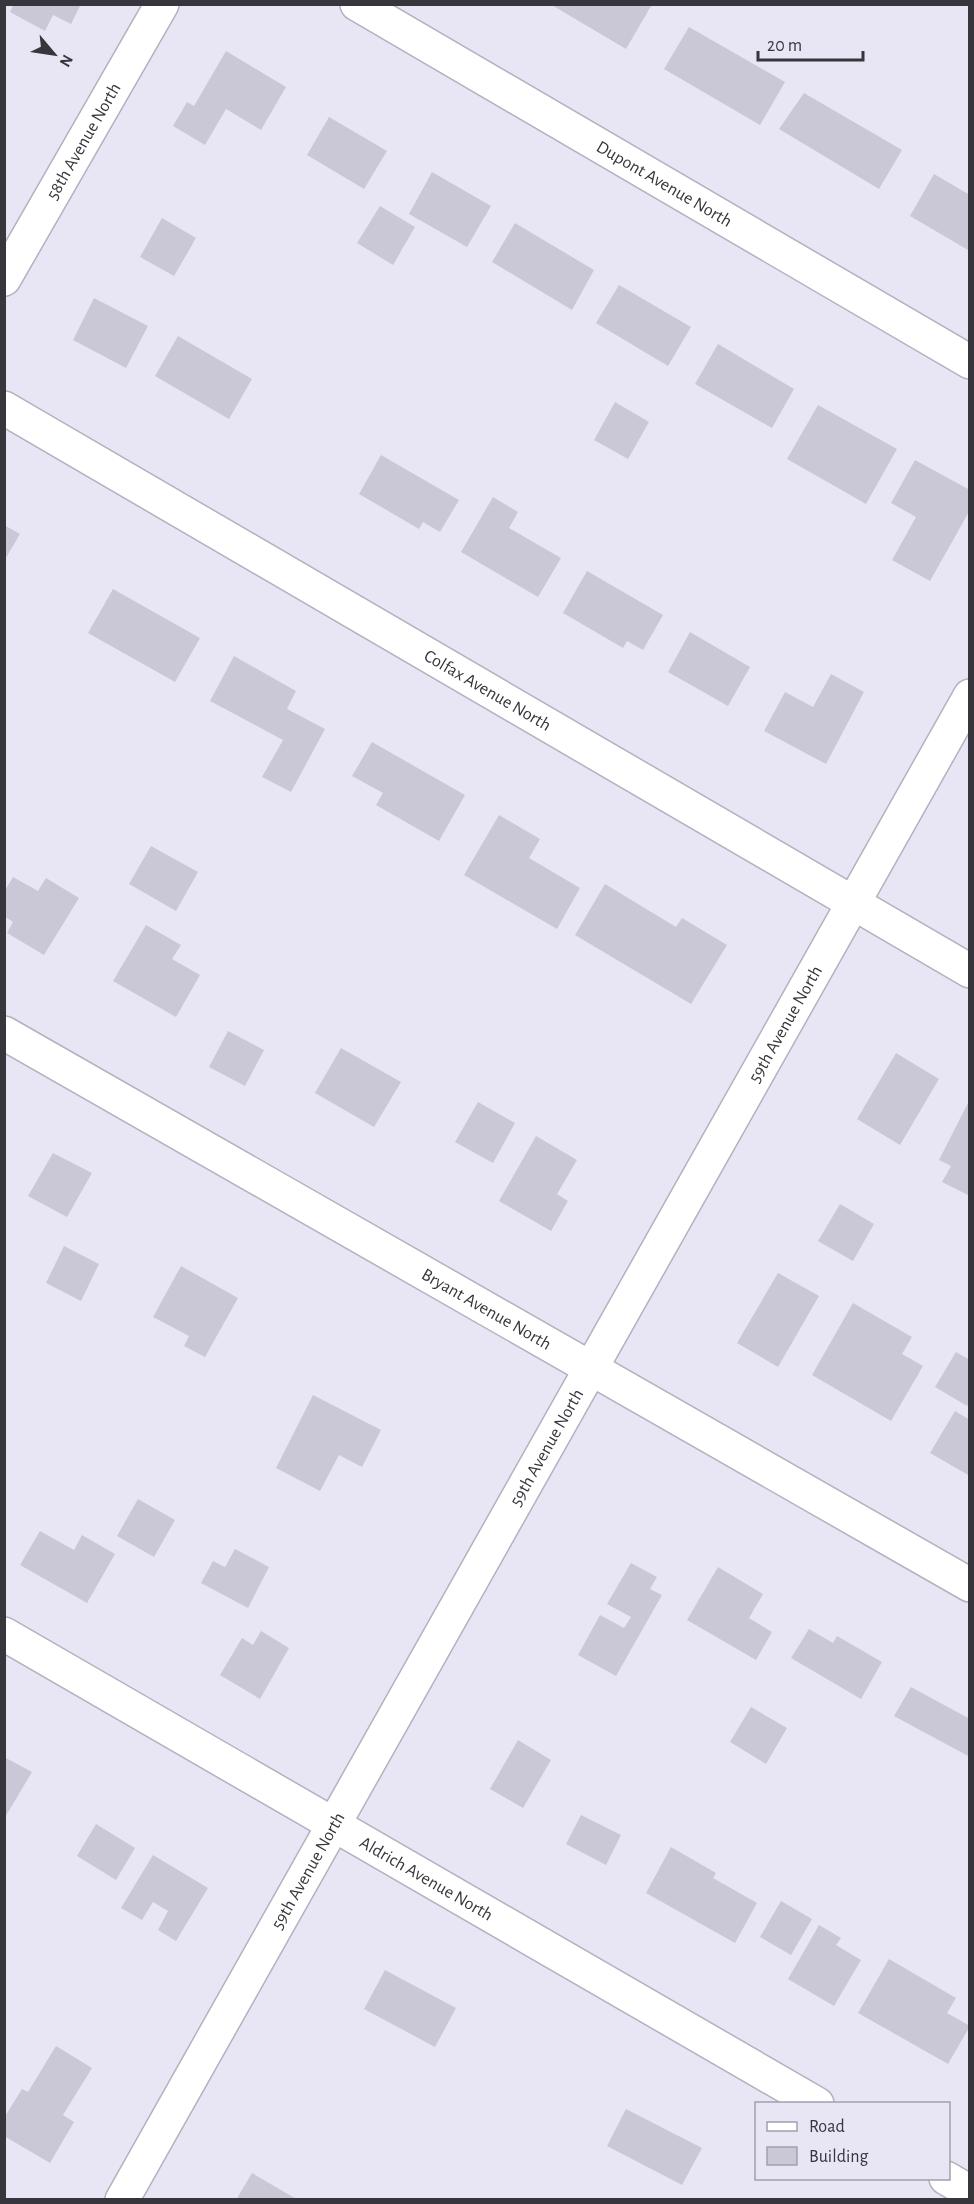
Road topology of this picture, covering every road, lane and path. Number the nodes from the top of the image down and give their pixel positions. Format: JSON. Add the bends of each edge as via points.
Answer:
{"nodes":[{"id":1,"x":162,"y":4,"type":"edge"},
{"id":2,"x":357,"y":4,"type":"edge"},
{"id":3,"x":4,"y":279,"type":"edge"},
{"id":4,"x":969,"y":362,"type":"edge"},
{"id":5,"x":4,"y":408,"type":"edge"},
{"id":6,"x":969,"y":696,"type":"edge"},
{"id":7,"x":854,"y":901,"type":"junction"},
{"id":8,"x":969,"y":971,"type":"edge"},
{"id":9,"x":4,"y":1033,"type":"edge"},
{"id":10,"x":593,"y":1368,"type":"junction"},
{"id":11,"x":969,"y":1585,"type":"edge"},
{"id":12,"x":4,"y":1634,"type":"edge"},
{"id":13,"x":333,"y":1826,"type":"junction"},
{"id":14,"x":815,"y":2102,"type":"edge"},
{"id":15,"x":949,"y":2180,"type":"edge"},
{"id":16,"x":969,"y":2192,"type":"edge"},
{"id":17,"x":122,"y":2199,"type":"edge"}],
"edges":[{"from":1,"to":3,"type":"street","name":"58th Avenue North"},
{"from":2,"to":4,"type":"street","name":"Dupont Avenue North"},
{"from":5,"to":7,"type":"street","name":"Colfax Avenue North"},
{"from":6,"to":7,"type":"street","name":"59th Avenue North"},
{"from":7,"to":8,"type":"street","name":"Colfax Avenue North"},
{"from":7,"to":10,"type":"street","name":"59th Avenue North"},
{"from":9,"to":10,"type":"street","name":"Bryant Avenue North"},
{"from":10,"to":11,"type":"street","name":"Bryant Avenue North"},
{"from":10,"to":13,"type":"street","name":"59th Avenue North"},
{"from":12,"to":13,"type":"street","name":"Aldrich Avenue North"},
{"from":13,"to":14,"type":"street","name":"Aldrich Avenue North"},
{"from":13,"to":17,"type":"street","name":"59th Avenue North"},
{"from":15,"to":16,"type":"street"}]}
